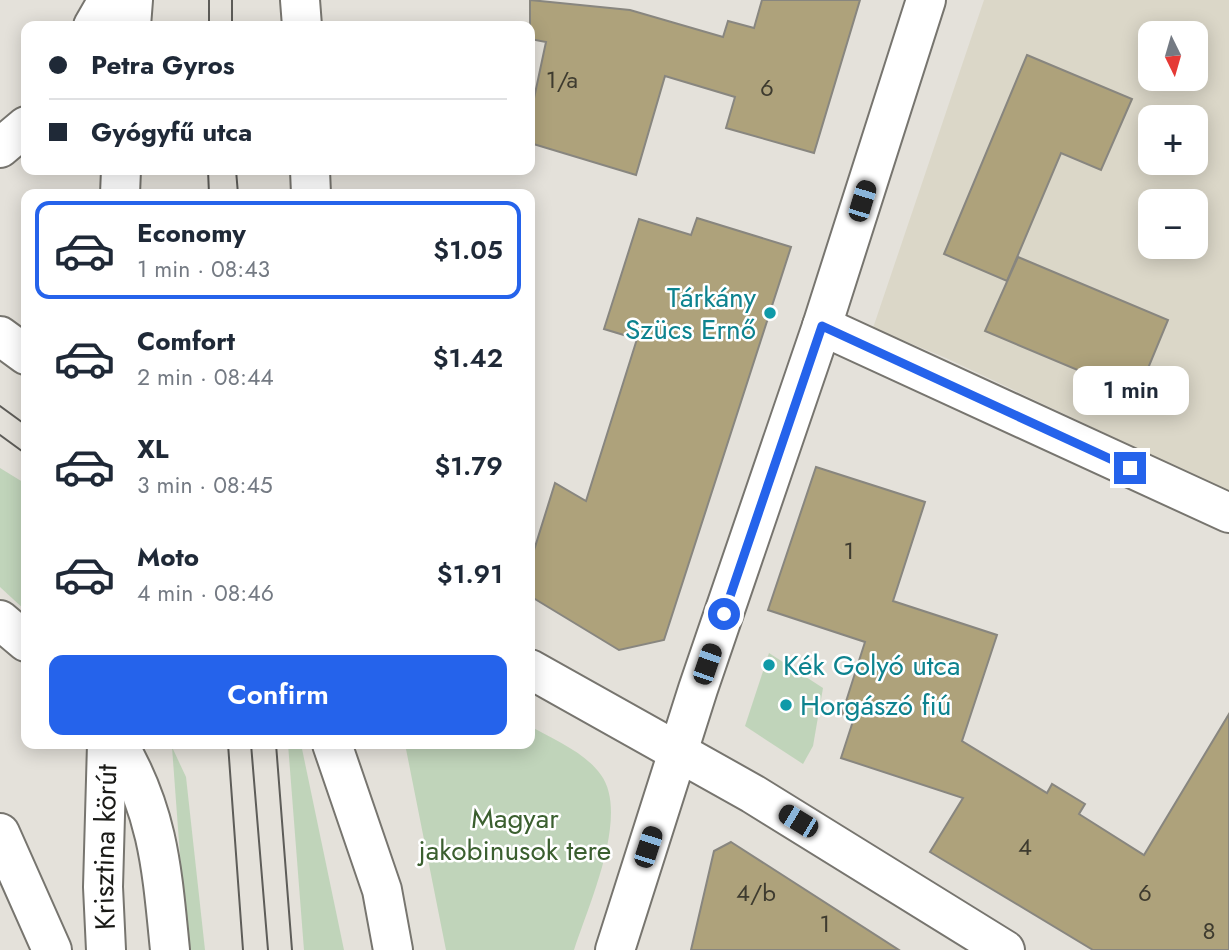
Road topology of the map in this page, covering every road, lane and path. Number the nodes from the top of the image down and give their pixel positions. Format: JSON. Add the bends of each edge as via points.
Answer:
{"nodes":[{"id":1,"x":108,"y":0,"type":"edge"},
{"id":2,"x":134,"y":0,"type":"edge"},
{"id":3,"x":300,"y":0,"type":"edge"},
{"id":4,"x":926,"y":0,"type":"edge"},
{"id":5,"x":96,"y":21,"type":"edge"},
{"id":6,"x":132,"y":21,"type":"edge"},
{"id":7,"x":302,"y":21,"type":"edge"},
{"id":8,"x":21,"y":130,"type":"edge"},
{"id":9,"x":0,"y":148,"type":"edge"},
{"id":10,"x":822,"y":326,"type":"junction"},
{"id":11,"x":0,"y":336,"type":"edge"},
{"id":12,"x":21,"y":351,"type":"edge"},
{"id":13,"x":1229,"y":513,"type":"edge"},
{"id":14,"x":0,"y":620,"type":"edge"},
{"id":15,"x":21,"y":638,"type":"edge"},
{"id":16,"x":535,"y":672,"type":"edge"},
{"id":17,"x":107,"y":749,"type":"edge"},
{"id":18,"x":121,"y":749,"type":"edge"},
{"id":19,"x":334,"y":749,"type":"edge"},
{"id":20,"x":357,"y":749,"type":"edge"},
{"id":21,"x":677,"y":753,"type":"junction"},
{"id":22,"x":0,"y":833,"type":"edge"},
{"id":23,"x":382,"y":890,"type":"junction"},
{"id":24,"x":52,"y":950,"type":"edge"},
{"id":25,"x":106,"y":950,"type":"edge"},
{"id":26,"x":170,"y":950,"type":"edge"},
{"id":27,"x":393,"y":950,"type":"edge"},
{"id":28,"x":615,"y":950,"type":"edge"},
{"id":29,"x":1005,"y":950,"type":"edge"}],
"edges":[{"from":1,"to":5,"type":"street"},
{"from":2,"to":6,"type":"street"},
{"from":3,"to":7,"type":"street"},
{"from":4,"to":10,"type":"street"},
{"from":8,"to":9,"type":"street"},
{"from":10,"to":13,"type":"street"},
{"from":10,"to":21,"type":"street"},
{"from":11,"to":12,"type":"street"},
{"from":14,"to":15,"type":"street"},
{"from":16,"to":21,"type":"street"},
{"from":17,"to":25,"type":"street","name":"Krisztina körút"},
{"from":18,"to":26,"type":"street","name":"Krisztina körút","via":[[138,778],[155,828]]},
{"from":19,"to":23,"type":"street"},
{"from":20,"to":23,"type":"street"},
{"from":21,"to":28,"type":"street"},
{"from":21,"to":29,"type":"street","via":[[754,794]]},
{"from":22,"to":24,"type":"street","name":"Krisztina körút"},
{"from":23,"to":27,"type":"street"}]}
